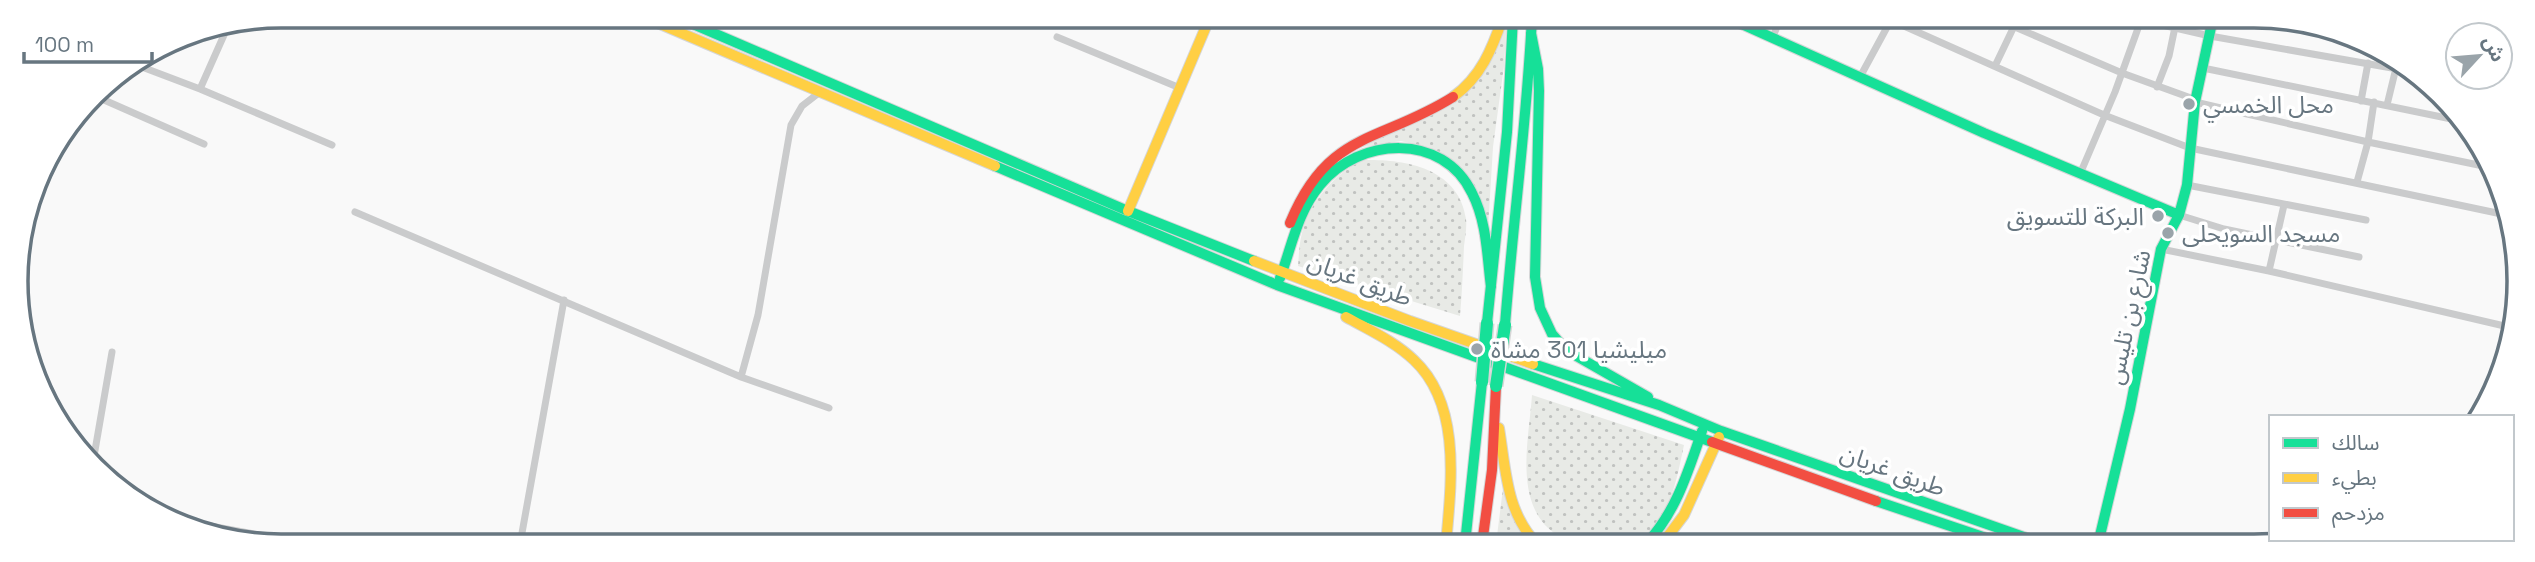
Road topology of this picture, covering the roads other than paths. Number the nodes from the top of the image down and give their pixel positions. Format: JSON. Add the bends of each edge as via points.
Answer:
{"nodes":[{"id":1,"x":672,"y":28,"type":"edge"},
{"id":2,"x":700,"y":28,"type":"edge"},
{"id":3,"x":1205,"y":28,"type":"edge"},
{"id":4,"x":1499,"y":28,"type":"edge"},
{"id":5,"x":1513,"y":28,"type":"edge"},
{"id":6,"x":1531,"y":28,"type":"edge"},
{"id":7,"x":1748,"y":28,"type":"edge"},
{"id":8,"x":1777,"y":28,"type":"edge"},
{"id":9,"x":1885,"y":28,"type":"edge"},
{"id":10,"x":1912,"y":28,"type":"edge"},
{"id":11,"x":2013,"y":28,"type":"edge"},
{"id":12,"x":2028,"y":28,"type":"edge"},
{"id":13,"x":2138,"y":28,"type":"edge"},
{"id":14,"x":2175,"y":28,"type":"edge"},
{"id":15,"x":2179,"y":28,"type":"edge"},
{"id":16,"x":2211,"y":28,"type":"edge"},
{"id":17,"x":1531,"y":33,"type":"junction"},
{"id":18,"x":224,"y":35,"type":"edge"},
{"id":19,"x":2210,"y":36,"type":"junction"},
{"id":20,"x":1057,"y":37,"type":"dead end"},
{"id":21,"x":1772,"y":39,"type":"junction"},
{"id":22,"x":2368,"y":63,"type":"junction"},
{"id":23,"x":2382,"y":63,"type":"edge"},
{"id":24,"x":1995,"y":66,"type":"junction"},
{"id":25,"x":2381,"y":66,"type":"junction"},
{"id":26,"x":2388,"y":67,"type":"edge"},
{"id":27,"x":145,"y":68,"type":"edge"},
{"id":28,"x":2203,"y":68,"type":"junction"},
{"id":29,"x":2395,"y":71,"type":"edge"},
{"id":30,"x":2122,"y":74,"type":"junction"},
{"id":31,"x":1860,"y":77,"type":"junction"},
{"id":32,"x":826,"y":87,"type":"junction"},
{"id":33,"x":2157,"y":87,"type":"junction"},
{"id":34,"x":1180,"y":88,"type":"junction"},
{"id":35,"x":200,"y":89,"type":"junction"},
{"id":36,"x":104,"y":100,"type":"edge"},
{"id":37,"x":2361,"y":101,"type":"junction"},
{"id":38,"x":2195,"y":102,"type":"junction"},
{"id":39,"x":2374,"y":102,"type":"junction"},
{"id":40,"x":2387,"y":105,"type":"junction"},
{"id":41,"x":2104,"y":115,"type":"junction"},
{"id":42,"x":2447,"y":118,"type":"edge"},
{"id":43,"x":2368,"y":142,"type":"junction"},
{"id":44,"x":204,"y":144,"type":"dead end"},
{"id":45,"x":332,"y":145,"type":"dead end"},
{"id":46,"x":2190,"y":148,"type":"junction"},
{"id":47,"x":2479,"y":165,"type":"edge"},
{"id":48,"x":2080,"y":174,"type":"junction"},
{"id":49,"x":2357,"y":182,"type":"junction"},
{"id":50,"x":2188,"y":185,"type":"junction"},
{"id":51,"x":2284,"y":205,"type":"junction"},
{"id":52,"x":1128,"y":211,"type":"junction"},
{"id":53,"x":355,"y":212,"type":"dead end"},
{"id":54,"x":2497,"y":213,"type":"edge"},
{"id":55,"x":2179,"y":215,"type":"junction"},
{"id":56,"x":2366,"y":220,"type":"dead end"},
{"id":57,"x":2276,"y":240,"type":"junction"},
{"id":58,"x":2161,"y":249,"type":"junction"},
{"id":59,"x":2359,"y":257,"type":"dead end"},
{"id":60,"x":2269,"y":271,"type":"junction"},
{"id":61,"x":1275,"y":276,"type":"junction"},
{"id":62,"x":1491,"y":287,"type":"junction"},
{"id":63,"x":1316,"y":299,"type":"junction"},
{"id":64,"x":564,"y":300,"type":"junction"},
{"id":65,"x":2503,"y":326,"type":"edge"},
{"id":66,"x":112,"y":352,"type":"dead end"},
{"id":67,"x":741,"y":377,"type":"junction"},
{"id":68,"x":1495,"y":404,"type":"junction"},
{"id":69,"x":1659,"y":405,"type":"junction"},
{"id":70,"x":829,"y":408,"type":"dead end"},
{"id":71,"x":1704,"y":424,"type":"junction"},
{"id":72,"x":1721,"y":431,"type":"junction"},
{"id":73,"x":1700,"y":438,"type":"junction"},
{"id":74,"x":1716,"y":444,"type":"junction"},
{"id":75,"x":95,"y":452,"type":"edge"},
{"id":76,"x":522,"y":534,"type":"edge"},
{"id":77,"x":1446,"y":534,"type":"edge"},
{"id":78,"x":1466,"y":534,"type":"edge"},
{"id":79,"x":1483,"y":534,"type":"edge"},
{"id":80,"x":1528,"y":534,"type":"edge"},
{"id":81,"x":1654,"y":534,"type":"edge"},
{"id":82,"x":1670,"y":534,"type":"edge"},
{"id":83,"x":1974,"y":534,"type":"edge"},
{"id":84,"x":2015,"y":534,"type":"edge"},
{"id":85,"x":2100,"y":534,"type":"edge"}],
"edges":[{"from":1,"to":32,"type":"main road","name":"طريق غريان"},
{"from":2,"to":32,"type":"main road","name":"طريق غريان"},
{"from":3,"to":34,"type":"main road"},
{"from":4,"to":61,"type":"main road","via":[[1487,60],[1466,88],[1447,102],[1367,136],[1321,166],[1295,209]]},
{"from":5,"to":62,"type":"main road"},
{"from":6,"to":17,"type":"main road"},
{"from":7,"to":21,"type":"main road"},
{"from":8,"to":21,"type":"street"},
{"from":9,"to":31,"type":"street"},
{"from":10,"to":24,"type":"street"},
{"from":11,"to":24,"type":"street"},
{"from":12,"to":30,"type":"street"},
{"from":13,"to":30,"type":"street"},
{"from":14,"to":33,"type":"street"},
{"from":15,"to":19,"type":"street"},
{"from":16,"to":19,"type":"main road","name":"شارع بن تليس"},
{"from":17,"to":68,"type":"main road","bridge":true},
{"from":17,"to":69,"type":"main road","via":[[1539,91],[1535,277],[1541,308],[1552,334],[1566,350]]},
{"from":18,"to":35,"type":"street"},
{"from":19,"to":22,"type":"street"},
{"from":19,"to":28,"type":"main road","name":"شارع بن تليس"},
{"from":20,"to":34,"type":"street"},
{"from":21,"to":31,"type":"main road"},
{"from":22,"to":25,"type":"street"},
{"from":22,"to":37,"type":"street"},
{"from":23,"to":25,"type":"street"},
{"from":24,"to":41,"type":"street"},
{"from":25,"to":26,"type":"street"},
{"from":27,"to":35,"type":"street"},
{"from":28,"to":37,"type":"street"},
{"from":28,"to":38,"type":"main road","name":"شارع بن تليس"},
{"from":29,"to":40,"type":"street"},
{"from":30,"to":33,"type":"street"},
{"from":30,"to":41,"type":"street"},
{"from":31,"to":48,"type":"main road"},
{"from":32,"to":52,"type":"main road","name":"طريق غريان"},
{"from":32,"to":61,"type":"main road","name":"طريق غريان"},
{"from":32,"to":67,"type":"street","via":[[802,106],[791,125],[758,314]]},
{"from":33,"to":38,"type":"street"},
{"from":34,"to":52,"type":"main road"},
{"from":35,"to":45,"type":"street"},
{"from":36,"to":44,"type":"street"},
{"from":37,"to":39,"type":"street"},
{"from":38,"to":43,"type":"street"},
{"from":38,"to":46,"type":"main road","name":"شارع بن تليس"},
{"from":39,"to":40,"type":"street"},
{"from":39,"to":43,"type":"street"},
{"from":40,"to":42,"type":"street"},
{"from":41,"to":46,"type":"street"},
{"from":41,"to":48,"type":"street"},
{"from":43,"to":47,"type":"street"},
{"from":43,"to":49,"type":"street"},
{"from":46,"to":49,"type":"street"},
{"from":46,"to":50,"type":"main road","name":"شارع بن تليس"},
{"from":48,"to":55,"type":"main road"},
{"from":49,"to":54,"type":"street"},
{"from":50,"to":51,"type":"street"},
{"from":50,"to":55,"type":"main road","name":"شارع بن تليس"},
{"from":51,"to":56,"type":"street"},
{"from":51,"to":57,"type":"street"},
{"from":52,"to":61,"type":"main road","name":"طريق غريان"},
{"from":53,"to":64,"type":"street"},
{"from":55,"to":57,"type":"street"},
{"from":55,"to":58,"type":"main road","name":"شارع بن تليس"},
{"from":57,"to":59,"type":"street"},
{"from":57,"to":60,"type":"street"},
{"from":58,"to":60,"type":"street"},
{"from":58,"to":85,"type":"main road","name":"شارع بن تليس"},
{"from":60,"to":65,"type":"street"},
{"from":61,"to":62,"type":"main road","via":[[1294,229],[1322,182],[1345,162],[1394,146],[1439,157],[1468,184],[1477,202]]},
{"from":61,"to":63,"type":"main road","name":"طريق غريان"},
{"from":61,"to":69,"type":"main road","name":"طريق غريان"},
{"from":62,"to":78,"type":"main road","bridge":true},
{"from":63,"to":73,"type":"main road","name":"طريق غريان"},
{"from":63,"to":77,"type":"main road","via":[[1406,354],[1434,385],[1450,454]]},
{"from":64,"to":67,"type":"street"},
{"from":64,"to":76,"type":"street"},
{"from":66,"to":75,"type":"street"},
{"from":67,"to":70,"type":"street"},
{"from":68,"to":79,"type":"main road"},
{"from":68,"to":80,"type":"main road","via":[[1513,509]]},
{"from":69,"to":71,"type":"main road","name":"طريق غريان"},
{"from":71,"to":72,"type":"main road","name":"طريق غريان"},
{"from":71,"to":73,"type":"main road"},
{"from":72,"to":74,"type":"main road"},
{"from":72,"to":84,"type":"main road","name":"طريق غريان"},
{"from":73,"to":74,"type":"main road","name":"طريق غريان"},
{"from":73,"to":81,"type":"main road","via":[[1672,513]]},
{"from":74,"to":82,"type":"main road","via":[[1684,515]]},
{"from":74,"to":83,"type":"main road","name":"طريق غريان"}]}
